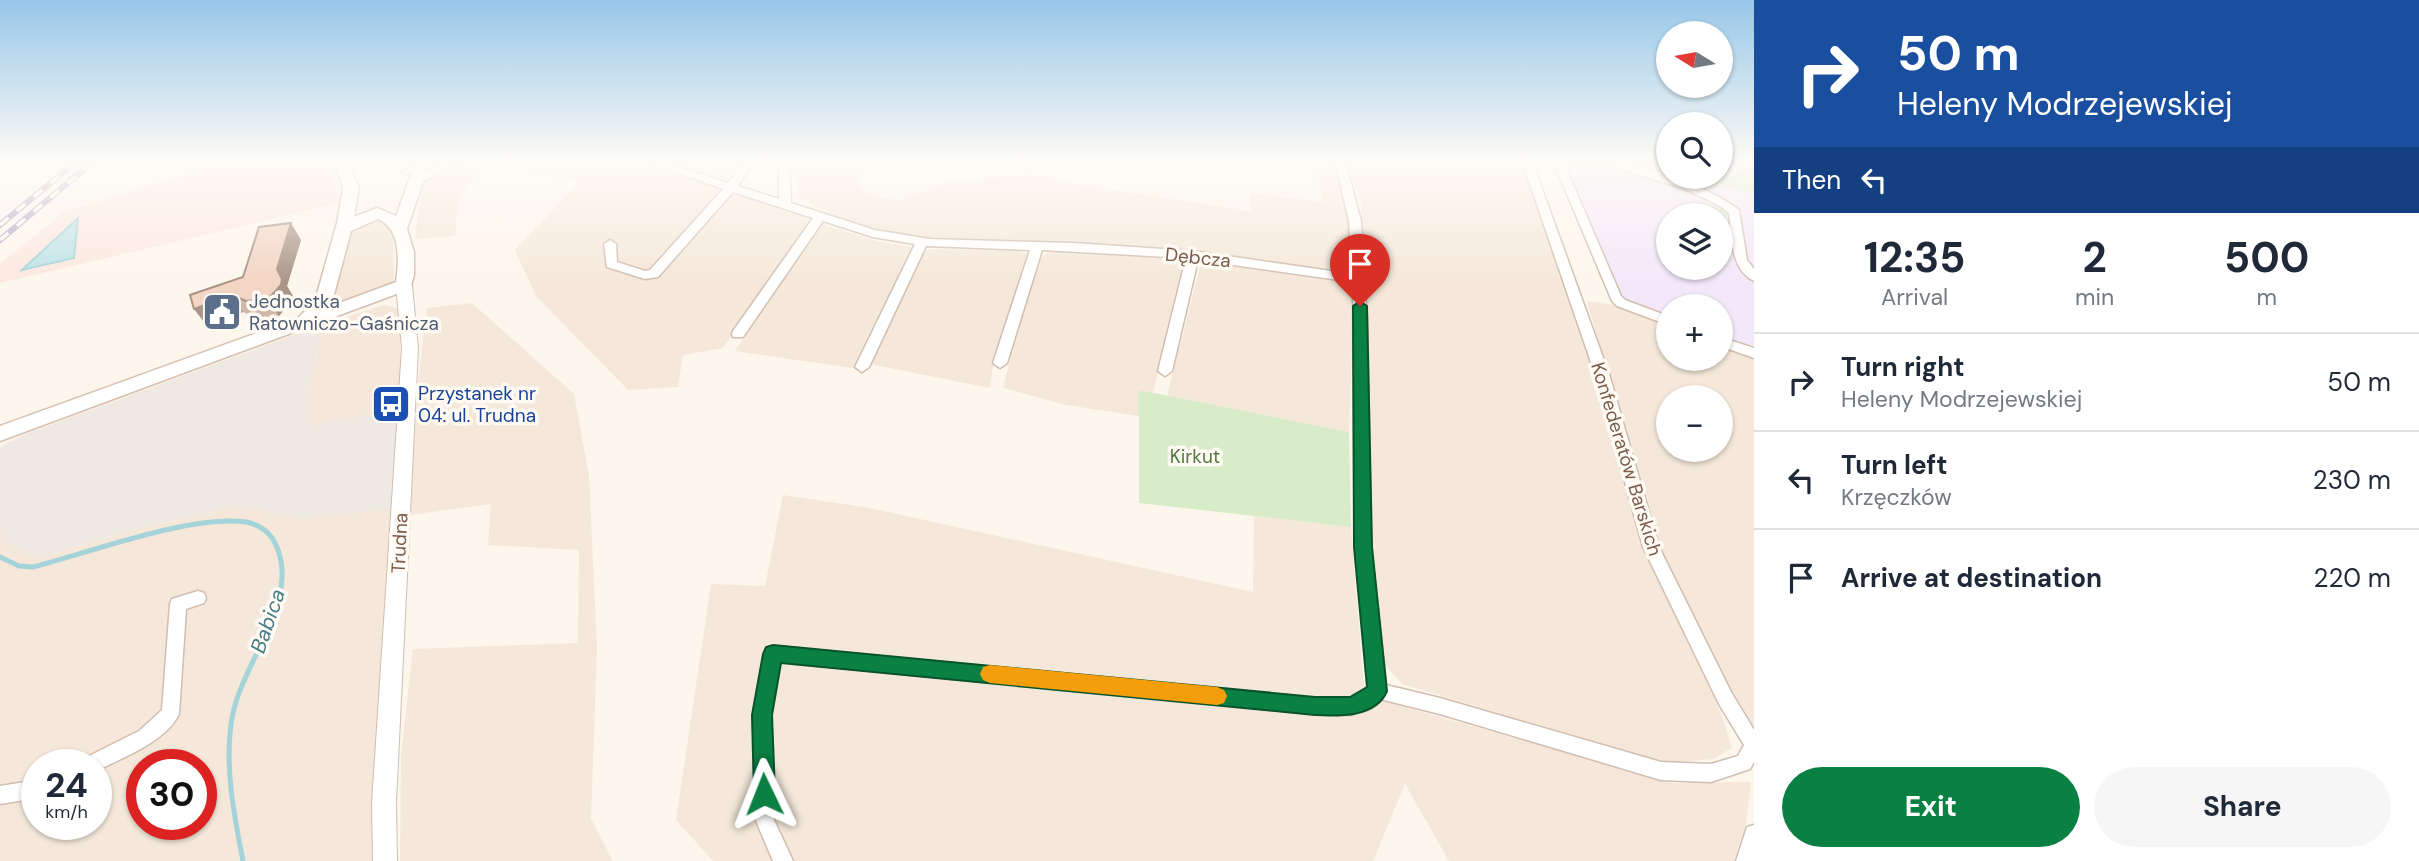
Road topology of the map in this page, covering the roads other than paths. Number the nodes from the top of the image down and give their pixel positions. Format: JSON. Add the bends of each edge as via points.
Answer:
{"nodes":[{"id":1,"x":349,"y":201,"type":"edge"},
{"id":2,"x":358,"y":201,"type":"edge"},
{"id":3,"x":390,"y":201,"type":"edge"},
{"id":4,"x":407,"y":201,"type":"edge"},
{"id":5,"x":719,"y":201,"type":"edge"},
{"id":6,"x":777,"y":201,"type":"edge"},
{"id":7,"x":1350,"y":201,"type":"edge"},
{"id":8,"x":1541,"y":201,"type":"edge"},
{"id":9,"x":1575,"y":201,"type":"edge"},
{"id":10,"x":1717,"y":201,"type":"edge"},
{"id":11,"x":785,"y":204,"type":"joint"},
{"id":12,"x":377,"y":213,"type":"junction"},
{"id":13,"x":820,"y":216,"type":"junction"},
{"id":14,"x":400,"y":227,"type":"junction"},
{"id":15,"x":343,"y":228,"type":"junction"},
{"id":16,"x":922,"y":242,"type":"junction"},
{"id":17,"x":610,"y":244,"type":"dead end"},
{"id":18,"x":1037,"y":246,"type":"junction"},
{"id":19,"x":1193,"y":255,"type":"junction"},
{"id":20,"x":1754,"y":277,"type":"edge"},
{"id":21,"x":1358,"y":279,"type":"junction"},
{"id":22,"x":404,"y":285,"type":"junction"},
{"id":23,"x":330,"y":307,"type":"junction"},
{"id":24,"x":1656,"y":316,"type":"edge"},
{"id":25,"x":737,"y":334,"type":"dead end"},
{"id":26,"x":1733,"y":346,"type":"edge"},
{"id":27,"x":1754,"y":353,"type":"edge"},
{"id":28,"x":1000,"y":363,"type":"dead end"},
{"id":29,"x":862,"y":367,"type":"dead end"},
{"id":30,"x":1165,"y":371,"type":"dead end"},
{"id":31,"x":0,"y":434,"type":"edge"},
{"id":32,"x":198,"y":598,"type":"dead end"},
{"id":33,"x":1378,"y":691,"type":"junction"},
{"id":34,"x":1754,"y":744,"type":"edge"},
{"id":35,"x":112,"y":754,"type":"edge"},
{"id":36,"x":21,"y":791,"type":"edge"},
{"id":37,"x":0,"y":794,"type":"edge"},
{"id":38,"x":1754,"y":834,"type":"edge"},
{"id":39,"x":385,"y":861,"type":"edge"},
{"id":40,"x":783,"y":861,"type":"edge"},
{"id":41,"x":1746,"y":861,"type":"edge"}],
"edges":[{"from":1,"to":15,"type":"main road"},
{"from":2,"to":12,"type":"main road"},
{"from":3,"to":12,"type":"main road"},
{"from":4,"to":14,"type":"main road"},
{"from":5,"to":17,"type":"street","via":[[654,274],[611,264]]},
{"from":6,"to":11,"type":"street","name":"Dębcza"},
{"from":7,"to":21,"type":"street"},
{"from":8,"to":34,"type":"street","name":"Konfederatów Barskich","via":[[1602,374],[1651,547],[1725,698]]},
{"from":9,"to":24,"type":"street","via":[[1616,298]]},
{"from":10,"to":20,"type":"street","via":[[1735,212],[1741,261]]},
{"from":11,"to":13,"type":"street","name":"Dębcza"},
{"from":12,"to":14,"type":"main road"},
{"from":12,"to":15,"type":"main road"},
{"from":13,"to":16,"type":"street","name":"Dębcza"},
{"from":13,"to":25,"type":"street"},
{"from":14,"to":22,"type":"main road","name":"Trudna"},
{"from":15,"to":23,"type":"main road"},
{"from":16,"to":18,"type":"street","name":"Dębcza"},
{"from":16,"to":29,"type":"street"},
{"from":18,"to":19,"type":"street","name":"Dębcza"},
{"from":18,"to":28,"type":"street"},
{"from":19,"to":21,"type":"street","name":"Dębcza"},
{"from":19,"to":30,"type":"street"},
{"from":21,"to":33,"type":"street","via":[[1363,547]]},
{"from":22,"to":23,"type":"main road"},
{"from":22,"to":39,"type":"street","name":"Trudna","via":[[410,348],[384,803]]},
{"from":23,"to":31,"type":"main road"},
{"from":26,"to":27,"type":"street"},
{"from":32,"to":35,"type":"street","via":[[178,604],[170,714],[145,737]]},
{"from":33,"to":34,"type":"street","via":[[1661,771],[1711,773],[1744,762]]},
{"from":33,"to":40,"type":"street","via":[[1352,707],[1315,706],[773,654],[762,715],[765,821]]},
{"from":36,"to":37,"type":"street"},
{"from":38,"to":41,"type":"street"}]}
